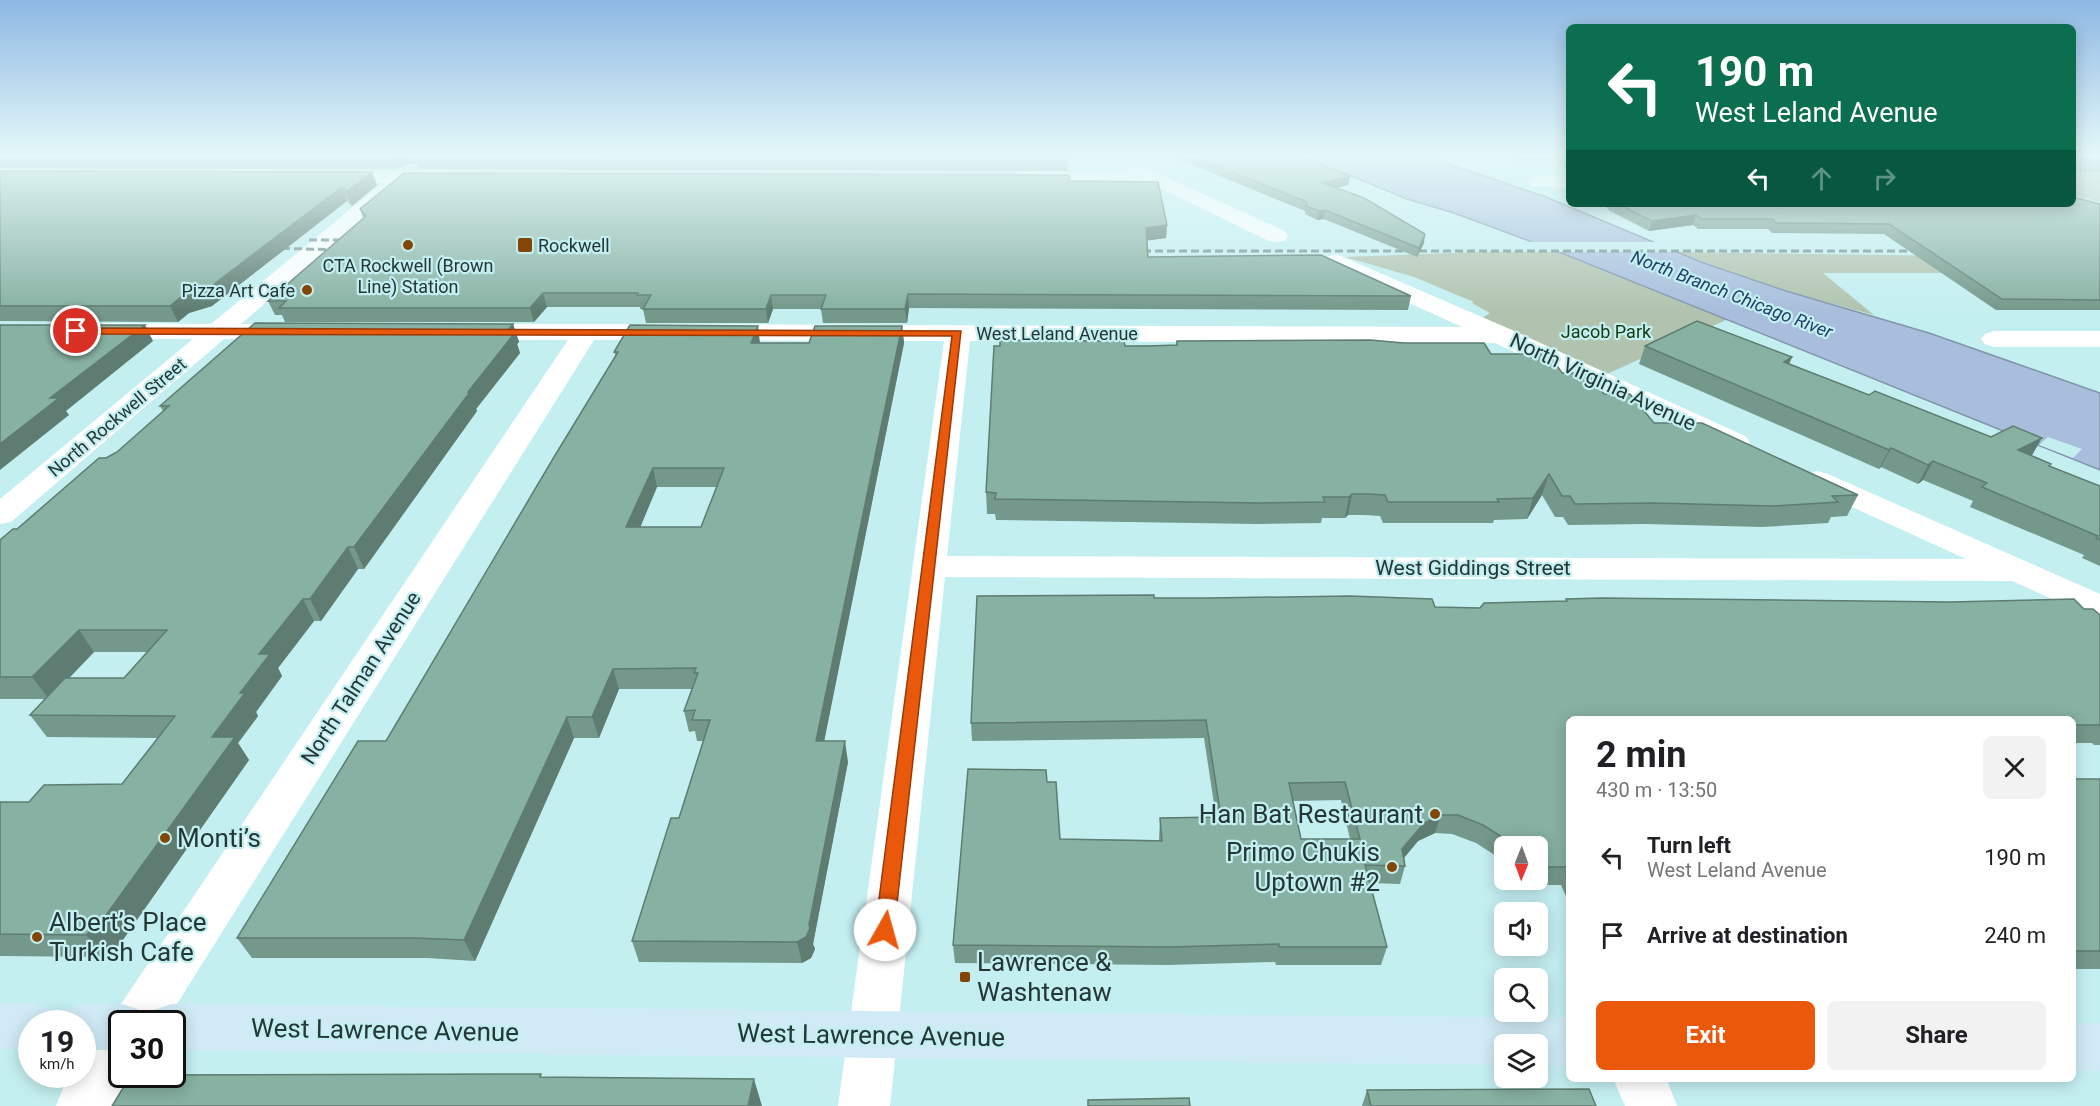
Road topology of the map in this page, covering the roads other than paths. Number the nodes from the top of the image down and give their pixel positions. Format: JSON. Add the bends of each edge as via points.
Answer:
{"nodes":[{"id":1,"x":365,"y":208,"type":"edge"},
{"id":2,"x":1217,"y":208,"type":"edge"},
{"id":3,"x":1277,"y":236,"type":"dead end"},
{"id":4,"x":1336,"y":261,"type":"edge"},
{"id":5,"x":78,"y":331,"type":"edge"},
{"id":6,"x":218,"y":332,"type":"junction"},
{"id":7,"x":317,"y":332,"type":"edge"},
{"id":8,"x":450,"y":332,"type":"edge"},
{"id":9,"x":586,"y":332,"type":"junction"},
{"id":10,"x":957,"y":333,"type":"junction"},
{"id":11,"x":1503,"y":335,"type":"junction"},
{"id":12,"x":1994,"y":339,"type":"dead end"},
{"id":13,"x":2100,"y":339,"type":"edge"},
{"id":14,"x":1761,"y":454,"type":"edge"},
{"id":15,"x":1793,"y":468,"type":"edge"},
{"id":16,"x":0,"y":515,"type":"edge"},
{"id":17,"x":929,"y":566,"type":"junction"},
{"id":18,"x":2017,"y":570,"type":"junction"},
{"id":19,"x":2100,"y":607,"type":"edge"},
{"id":20,"x":145,"y":1010,"type":"edge"},
{"id":21,"x":0,"y":1026,"type":"edge"},
{"id":22,"x":18,"y":1026,"type":"edge"},
{"id":23,"x":186,"y":1028,"type":"edge"},
{"id":24,"x":872,"y":1035,"type":"junction"},
{"id":25,"x":1566,"y":1042,"type":"edge"},
{"id":26,"x":2076,"y":1047,"type":"edge"},
{"id":27,"x":2100,"y":1047,"type":"edge"},
{"id":28,"x":108,"y":1067,"type":"edge"},
{"id":29,"x":1641,"y":1082,"type":"edge"},
{"id":30,"x":82,"y":1106,"type":"edge"},
{"id":31,"x":864,"y":1106,"type":"edge"},
{"id":32,"x":1651,"y":1106,"type":"edge"}],
"edges":[{"from":1,"to":6,"type":"street","name":"North Rockwell Street"},
{"from":2,"to":3,"type":"street"},
{"from":4,"to":11,"type":"street","name":"North Virginia Avenue"},
{"from":5,"to":6,"type":"street"},
{"from":6,"to":7,"type":"street"},
{"from":6,"to":16,"type":"street","name":"North Rockwell Street"},
{"from":8,"to":9,"type":"street","name":"West Leland Avenue"},
{"from":9,"to":10,"type":"street","name":"West Leland Avenue"},
{"from":9,"to":20,"type":"street","name":"North Talman Avenue"},
{"from":10,"to":11,"type":"street","name":"West Leland Avenue"},
{"from":10,"to":17,"type":"street"},
{"from":11,"to":14,"type":"street","name":"North Virginia Avenue"},
{"from":12,"to":13,"type":"street"},
{"from":15,"to":18,"type":"street"},
{"from":17,"to":18,"type":"street","name":"West Giddings Street"},
{"from":17,"to":24,"type":"street"},
{"from":18,"to":19,"type":"street"},
{"from":21,"to":22,"type":"main road"},
{"from":23,"to":24,"type":"main road","name":"West Lawrence Avenue"},
{"from":24,"to":25,"type":"main road","name":"West Lawrence Avenue"},
{"from":24,"to":31,"type":"street"},
{"from":26,"to":27,"type":"main road"},
{"from":28,"to":30,"type":"street"},
{"from":29,"to":32,"type":"street"}]}
